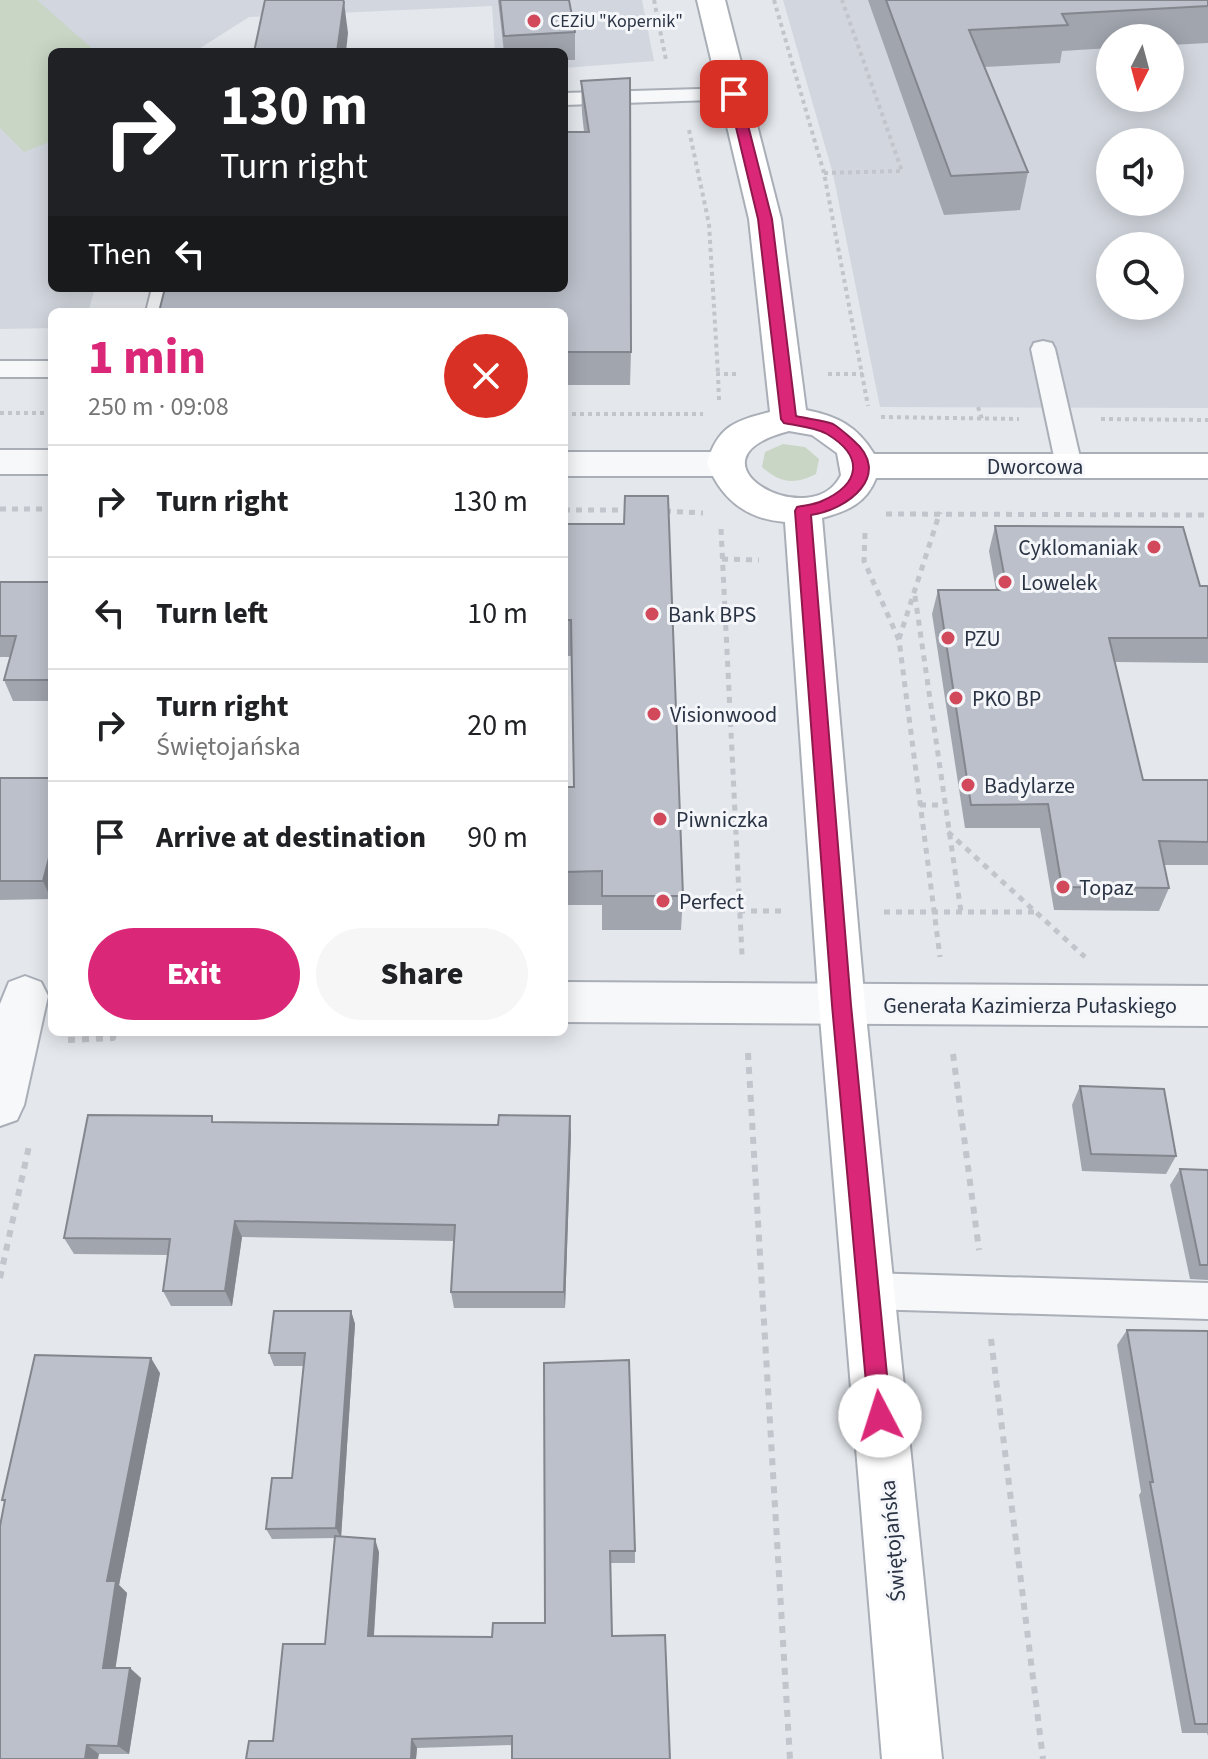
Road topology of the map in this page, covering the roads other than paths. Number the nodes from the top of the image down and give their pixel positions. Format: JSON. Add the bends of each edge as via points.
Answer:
{"nodes":[{"id":1,"x":711,"y":0,"type":"edge"},
{"id":2,"x":734,"y":94,"type":"junction"},
{"id":3,"x":568,"y":99,"type":"edge"},
{"id":4,"x":1043,"y":349,"type":"dead end"},
{"id":5,"x":0,"y":369,"type":"edge"},
{"id":6,"x":48,"y":369,"type":"edge"},
{"id":7,"x":789,"y":419,"type":"junction"},
{"id":8,"x":0,"y":462,"type":"edge"},
{"id":9,"x":48,"y":462,"type":"edge"},
{"id":10,"x":568,"y":464,"type":"edge"},
{"id":11,"x":724,"y":464,"type":"junction"},
{"id":12,"x":861,"y":466,"type":"junction"},
{"id":13,"x":1069,"y":466,"type":"junction"},
{"id":14,"x":1208,"y":466,"type":"edge"},
{"id":15,"x":803,"y":511,"type":"junction"},
{"id":16,"x":26,"y":996,"type":"edge"},
{"id":17,"x":568,"y":1002,"type":"edge"},
{"id":18,"x":842,"y":1005,"type":"junction"},
{"id":19,"x":1208,"y":1006,"type":"edge"},
{"id":20,"x":0,"y":1105,"type":"edge"},
{"id":21,"x":868,"y":1291,"type":"junction"},
{"id":22,"x":1208,"y":1301,"type":"edge"},
{"id":23,"x":912,"y":1759,"type":"edge"}],
"edges":[{"from":1,"to":2,"type":"street"},
{"from":2,"to":3,"type":"lane"},
{"from":2,"to":7,"type":"street","via":[[765,219]]},
{"from":4,"to":13,"type":"lane"},
{"from":5,"to":6,"type":"lane"},
{"from":7,"to":11,"type":"street","via":[[743,433],[727,450]]},
{"from":7,"to":12,"type":"street","via":[[830,428],[857,451]]},
{"from":8,"to":9,"type":"street"},
{"from":10,"to":11,"type":"street"},
{"from":11,"to":15,"type":"street","via":[[740,493],[780,510]]},
{"from":12,"to":13,"type":"street","name":"Dworcowa"},
{"from":12,"to":15,"type":"street","via":[[852,491],[822,508]]},
{"from":13,"to":14,"type":"street","name":"Dworcowa"},
{"from":15,"to":18,"type":"street","name":"Świętojańska"},
{"from":16,"to":20,"type":"street"},
{"from":17,"to":18,"type":"street","name":"Generała Kazimierza Pułaskiego"},
{"from":18,"to":19,"type":"street","name":"Generała Kazimierza Pułaskiego"},
{"from":18,"to":21,"type":"street","name":"Świętojańska"},
{"from":21,"to":22,"type":"lane"},
{"from":21,"to":23,"type":"street","name":"Świętojańska"}]}
